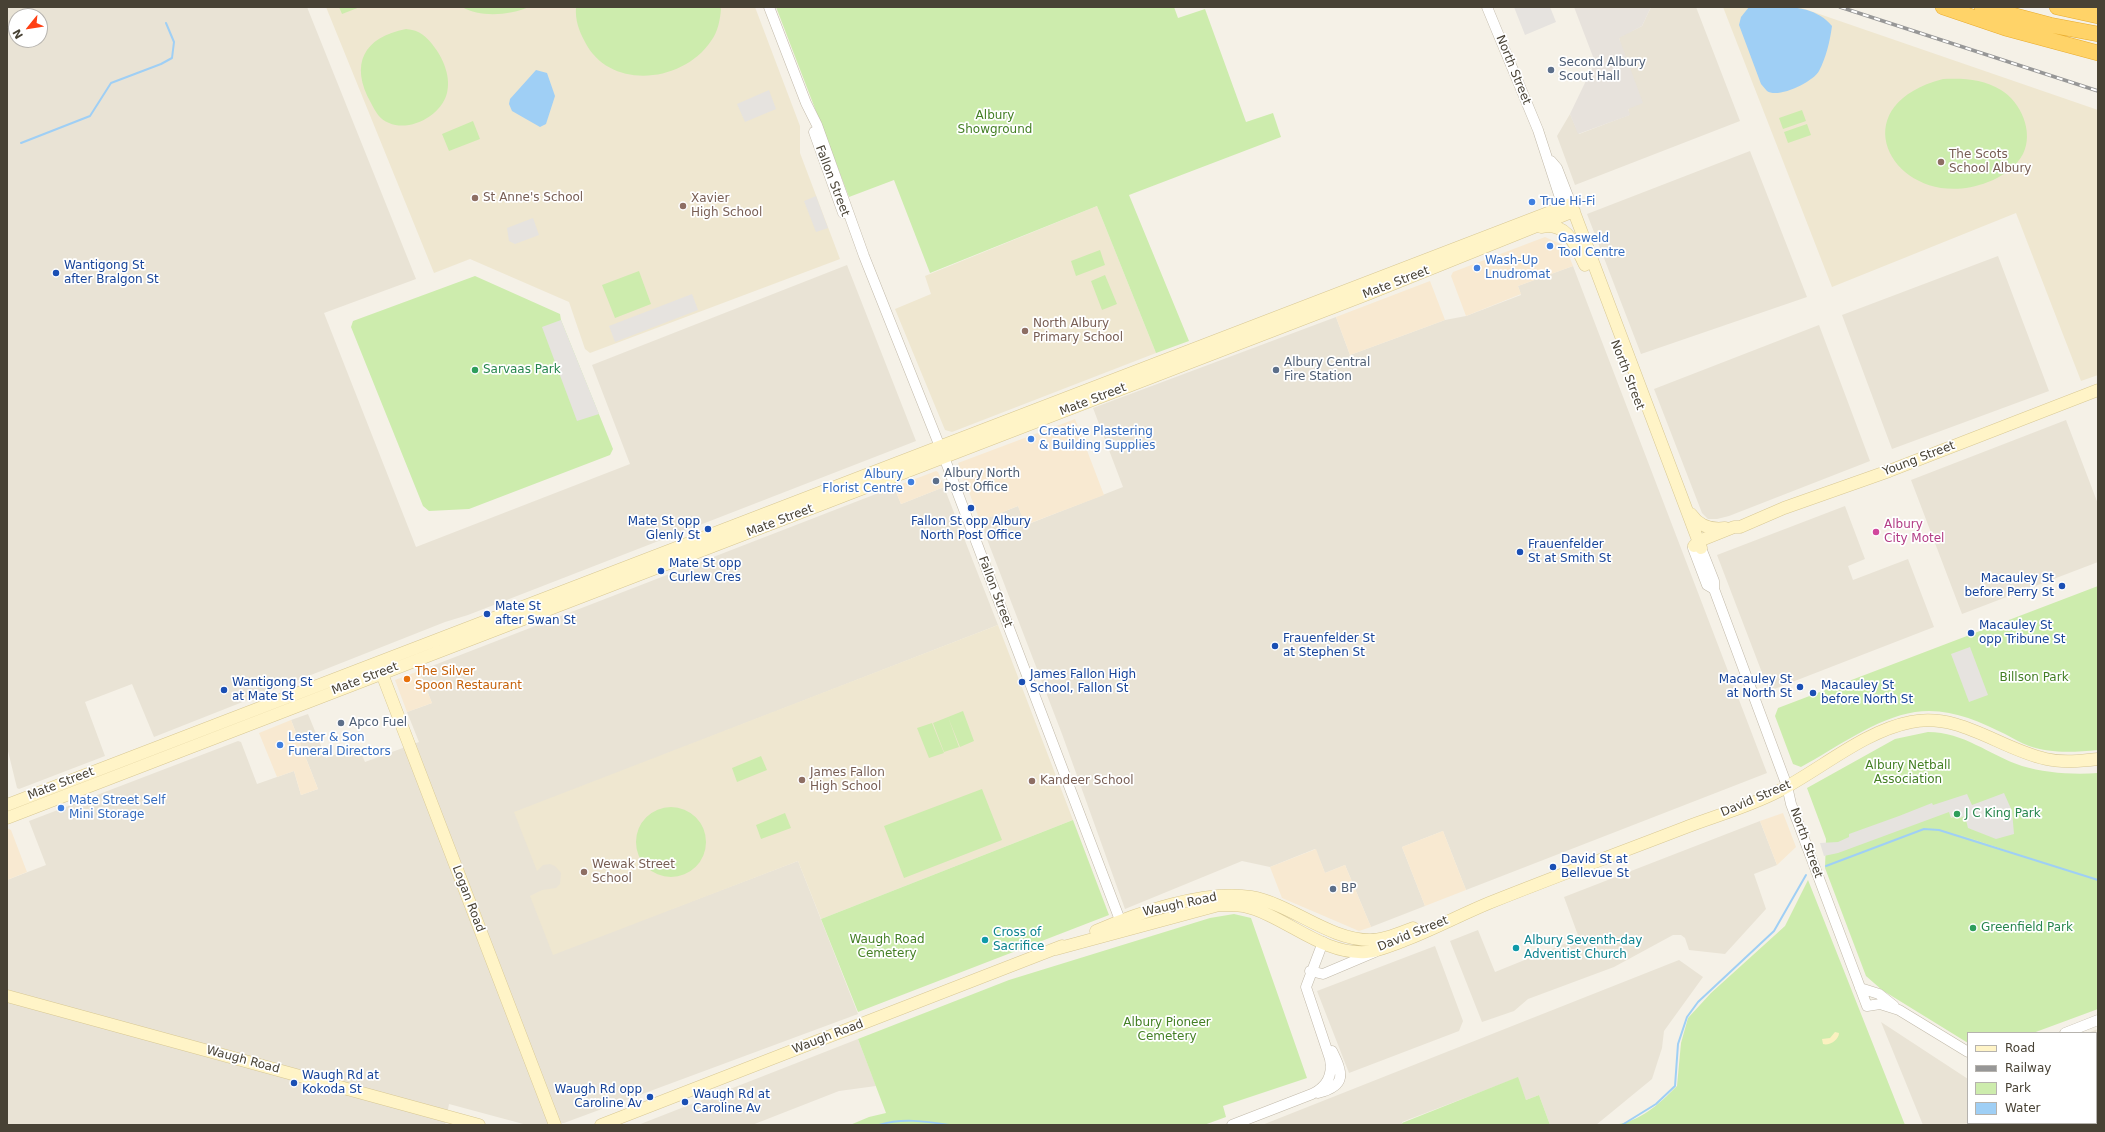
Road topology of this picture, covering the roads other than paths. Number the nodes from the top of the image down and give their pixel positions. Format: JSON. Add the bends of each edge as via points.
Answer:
{"nodes":[{"id":1,"x":769,"y":7,"type":"edge"},
{"id":2,"x":1488,"y":7,"type":"edge"},
{"id":3,"x":1943,"y":7,"type":"edge"},
{"id":4,"x":1982,"y":7,"type":"edge"},
{"id":5,"x":2057,"y":7,"type":"edge"},
{"id":6,"x":2098,"y":16,"type":"edge"},
{"id":7,"x":2098,"y":34,"type":"edge"},
{"id":8,"x":2098,"y":53,"type":"edge"},
{"id":9,"x":1569,"y":209,"type":"junction"},
{"id":10,"x":1534,"y":229,"type":"junction"},
{"id":11,"x":1585,"y":265,"type":"junction"},
{"id":12,"x":2098,"y":390,"type":"edge"},
{"id":13,"x":942,"y":452,"type":"junction"},
{"id":14,"x":1686,"y":506,"type":"junction"},
{"id":15,"x":1737,"y":527,"type":"junction"},
{"id":16,"x":1698,"y":546,"type":"junction"},
{"id":17,"x":379,"y":668,"type":"junction"},
{"id":18,"x":2098,"y":759,"type":"edge"},
{"id":19,"x":1787,"y":786,"type":"junction"},
{"id":20,"x":7,"y":805,"type":"edge"},
{"id":21,"x":7,"y":818,"type":"edge"},
{"id":22,"x":1457,"y":916,"type":"junction"},
{"id":23,"x":1122,"y":925,"type":"junction"},
{"id":24,"x":1328,"y":929,"type":"junction"},
{"id":25,"x":1323,"y":942,"type":"junction"},
{"id":26,"x":1384,"y":948,"type":"junction"},
{"id":27,"x":1310,"y":971,"type":"junction"},
{"id":28,"x":1860,"y":988,"type":"junction"},
{"id":29,"x":7,"y":996,"type":"edge"},
{"id":30,"x":1899,"y":1010,"type":"junction"},
{"id":31,"x":2098,"y":1020,"type":"edge"},
{"id":32,"x":2068,"y":1032,"type":"edge"},
{"id":33,"x":1967,"y":1051,"type":"edge"},
{"id":34,"x":479,"y":1125,"type":"edge"},
{"id":35,"x":555,"y":1125,"type":"edge"},
{"id":36,"x":601,"y":1125,"type":"edge"},
{"id":37,"x":1232,"y":1125,"type":"edge"}],
"edges":[{"from":1,"to":13,"type":"street","name":"Fallon Street","via":[[806,103],[817,145],[840,196]]},
{"from":2,"to":9,"type":"street","name":"North Street","via":[[1547,156],[1550,172]]},
{"from":3,"to":8,"type":"highway","via":[[2004,28]]},
{"from":4,"to":7,"type":"highway","via":[[2050,25]]},
{"from":5,"to":6,"type":"highway"},
{"from":9,"to":10,"type":"main road","name":"Mate Street"},
{"from":9,"to":11,"type":"main road","name":"North Street"},
{"from":9,"to":13,"type":"main road","name":"Mate Street"},
{"from":9,"to":14,"type":"main road","name":"North Street"},
{"from":10,"to":11,"type":"main road","via":[[1550,226],[1563,230]]},
{"from":10,"to":13,"type":"main road","name":"Mate Street"},
{"from":11,"to":16,"type":"main road","name":"North Street"},
{"from":12,"to":15,"type":"main road","name":"Young Street"},
{"from":13,"to":17,"type":"main road","name":"Mate Street"},
{"from":13,"to":23,"type":"street","name":"Fallon Street"},
{"from":14,"to":15,"type":"main road","via":[[1695,520],[1706,528]]},
{"from":14,"to":16,"type":"main road","name":"North Street"},
{"from":15,"to":16,"type":"main road","name":"Young Street"},
{"from":16,"to":19,"type":"street","name":"North Street","via":[[1714,581],[1714,590]]},
{"from":17,"to":20,"type":"main road","name":"Mate Street"},
{"from":17,"to":21,"type":"main road","name":"Mate Street"},
{"from":17,"to":35,"type":"main road","name":"Logan Road"},
{"from":18,"to":19,"type":"main road","name":"David Street","via":[[2064,762],[2046,759],[2003,744],[1959,724],[1921,720],[1883,731]]},
{"from":19,"to":22,"type":"main road","name":"David Street","via":[[1773,794]]},
{"from":19,"to":28,"type":"street","name":"North Street"},
{"from":22,"to":24,"type":"main road","name":"David Street","via":[[1430,922],[1378,940],[1353,938]]},
{"from":22,"to":26,"type":"main road","name":"David Street","via":[[1436,928]]},
{"from":23,"to":24,"type":"main road","name":"Waugh Road","via":[[1144,912],[1201,899],[1243,896],[1265,900]]},
{"from":23,"to":25,"type":"main road","name":"Waugh Road","via":[[1219,905],[1242,906]]},
{"from":23,"to":36,"type":"main road","name":"Waugh Road"},
{"from":24,"to":25,"type":"main road"},
{"from":25,"to":26,"type":"main road","name":"David Street","via":[[1355,952]]},
{"from":25,"to":27,"type":"street"},
{"from":26,"to":27,"type":"street","via":[[1323,974]]},
{"from":27,"to":37,"type":"street","via":[[1306,990],[1340,1069],[1341,1078],[1312,1094]]},
{"from":28,"to":30,"type":"street","via":[[1879,994]]},
{"from":28,"to":30,"type":"street","name":"North Street","via":[[1867,1006],[1880,1004]]},
{"from":29,"to":34,"type":"main road","name":"Waugh Road"},
{"from":30,"to":33,"type":"street"},
{"from":31,"to":32,"type":"street"}]}
